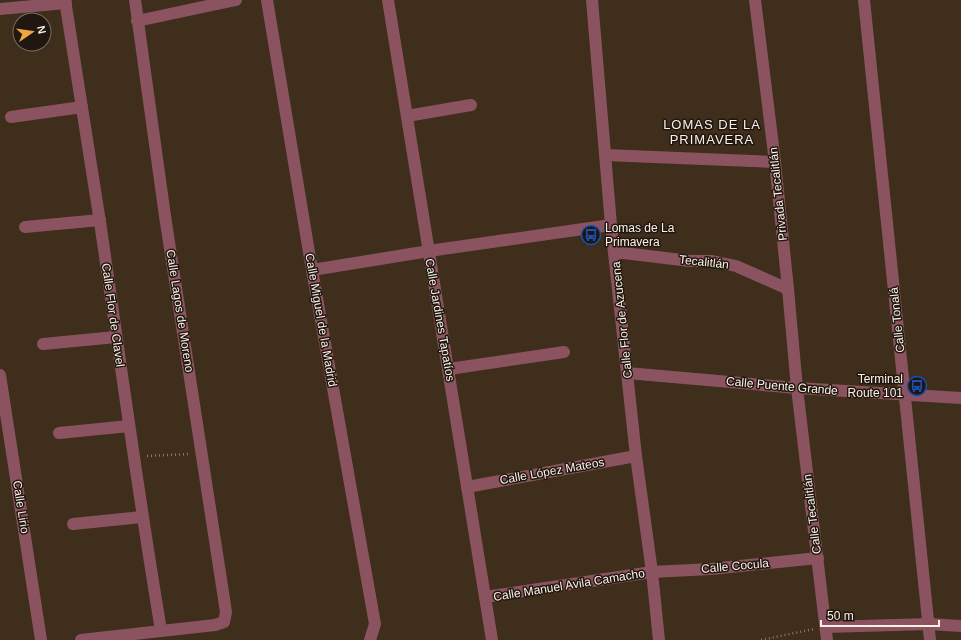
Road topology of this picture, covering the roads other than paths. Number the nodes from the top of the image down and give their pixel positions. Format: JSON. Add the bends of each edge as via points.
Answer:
{"nodes":[{"id":1,"x":135,"y":0,"type":"edge"},
{"id":2,"x":236,"y":0,"type":"edge"},
{"id":3,"x":267,"y":0,"type":"edge"},
{"id":4,"x":388,"y":0,"type":"edge"},
{"id":5,"x":592,"y":0,"type":"edge"},
{"id":6,"x":755,"y":0,"type":"edge"},
{"id":7,"x":864,"y":0,"type":"edge"},
{"id":8,"x":66,"y":1,"type":"edge"},
{"id":9,"x":0,"y":9,"type":"edge"},
{"id":10,"x":138,"y":21,"type":"junction"},
{"id":11,"x":471,"y":105,"type":"dead end"},
{"id":12,"x":82,"y":107,"type":"junction"},
{"id":13,"x":407,"y":116,"type":"junction"},
{"id":14,"x":11,"y":117,"type":"dead end"},
{"id":15,"x":605,"y":155,"type":"junction"},
{"id":16,"x":775,"y":162,"type":"junction"},
{"id":17,"x":100,"y":220,"type":"junction"},
{"id":18,"x":611,"y":225,"type":"junction"},
{"id":19,"x":25,"y":227,"type":"dead end"},
{"id":20,"x":429,"y":251,"type":"junction"},
{"id":21,"x":614,"y":252,"type":"junction"},
{"id":22,"x":312,"y":270,"type":"junction"},
{"id":23,"x":788,"y":289,"type":"junction"},
{"id":24,"x":116,"y":337,"type":"junction"},
{"id":25,"x":43,"y":344,"type":"dead end"},
{"id":26,"x":564,"y":352,"type":"dead end"},
{"id":27,"x":449,"y":369,"type":"junction"},
{"id":28,"x":627,"y":373,"type":"junction"},
{"id":29,"x":0,"y":375,"type":"edge"},
{"id":30,"x":797,"y":388,"type":"junction"},
{"id":31,"x":905,"y":395,"type":"junction"},
{"id":32,"x":961,"y":398,"type":"edge"},
{"id":33,"x":129,"y":426,"type":"junction"},
{"id":34,"x":59,"y":433,"type":"dead end"},
{"id":35,"x":636,"y":456,"type":"junction"},
{"id":36,"x":467,"y":487,"type":"junction"},
{"id":37,"x":142,"y":517,"type":"junction"},
{"id":38,"x":73,"y":524,"type":"dead end"},
{"id":39,"x":818,"y":558,"type":"junction"},
{"id":40,"x":652,"y":572,"type":"junction"},
{"id":41,"x":485,"y":597,"type":"junction"},
{"id":42,"x":929,"y":624,"type":"junction"},
{"id":43,"x":961,"y":626,"type":"edge"},
{"id":44,"x":826,"y":627,"type":"junction"},
{"id":45,"x":162,"y":630,"type":"junction"},
{"id":46,"x":87,"y":639,"type":"edge"},
{"id":47,"x":41,"y":640,"type":"edge"},
{"id":48,"x":370,"y":640,"type":"edge"},
{"id":49,"x":492,"y":640,"type":"edge"},
{"id":50,"x":659,"y":640,"type":"edge"},
{"id":51,"x":827,"y":640,"type":"edge"},
{"id":52,"x":930,"y":640,"type":"edge"}],
"edges":[{"from":1,"to":10,"type":"street","name":"Calle Lagos de Moreno"},
{"from":2,"to":10,"type":"street"},
{"from":3,"to":22,"type":"street","name":"Calle Miguel de la Madrid"},
{"from":4,"to":13,"type":"street","name":"Calle Jardines Tapatíos"},
{"from":5,"to":15,"type":"street","name":"Calle Flor de Azucena"},
{"from":6,"to":16,"type":"street","name":"Privada Tecalitlán"},
{"from":7,"to":31,"type":"street","name":"Calle Tonalá"},
{"from":8,"to":9,"type":"street"},
{"from":8,"to":12,"type":"street","name":"Calle Flor de Clavel"},
{"from":10,"to":45,"type":"street","name":"Calle Lagos de Moreno","via":[[165,216],[226,612],[224,622],[215,625]]},
{"from":11,"to":13,"type":"street"},
{"from":12,"to":14,"type":"street"},
{"from":12,"to":17,"type":"street","name":"Calle Flor de Clavel"},
{"from":13,"to":20,"type":"street","name":"Calle Jardines Tapatíos"},
{"from":15,"to":16,"type":"street"},
{"from":15,"to":18,"type":"street","name":"Calle Flor de Azucena"},
{"from":16,"to":23,"type":"street","name":"Privada Tecalitlán"},
{"from":17,"to":19,"type":"street"},
{"from":17,"to":24,"type":"street","name":"Calle Flor de Clavel"},
{"from":18,"to":20,"type":"street"},
{"from":18,"to":21,"type":"street","name":"Calle Flor de Azucena"},
{"from":20,"to":22,"type":"street"},
{"from":20,"to":27,"type":"street","name":"Calle Jardines Tapatíos"},
{"from":21,"to":23,"type":"street","name":"Tecalitlán","via":[[690,261],[712,261],[736,266]]},
{"from":21,"to":28,"type":"street","name":"Calle Flor de Azucena"},
{"from":22,"to":48,"type":"street","name":"Calle Miguel de la Madrid","via":[[375,624]]},
{"from":23,"to":30,"type":"street","name":"Privada Tecalitlán"},
{"from":24,"to":25,"type":"street"},
{"from":24,"to":33,"type":"street","name":"Calle Flor de Clavel"},
{"from":26,"to":27,"type":"street"},
{"from":27,"to":36,"type":"street","name":"Calle Jardines Tapatíos"},
{"from":28,"to":30,"type":"street","name":"Calle Puente Grande"},
{"from":28,"to":35,"type":"street","name":"Calle Flor de Azucena"},
{"from":29,"to":47,"type":"street","name":"Calle Lirio"},
{"from":30,"to":31,"type":"street","name":"Calle Puente Grande"},
{"from":30,"to":39,"type":"street","name":"Calle Tecalitlán"},
{"from":31,"to":32,"type":"street","name":"Calle Puente Grande"},
{"from":31,"to":42,"type":"street","name":"Calle Tonalá"},
{"from":33,"to":34,"type":"street"},
{"from":33,"to":37,"type":"street","name":"Calle Flor de Clavel"},
{"from":35,"to":36,"type":"street","name":"Calle López Mateos"},
{"from":35,"to":40,"type":"street","name":"Calle Flor de Azucena"},
{"from":36,"to":41,"type":"street","name":"Calle Jardines Tapatíos"},
{"from":37,"to":38,"type":"street"},
{"from":37,"to":45,"type":"street","name":"Calle Flor de Clavel"},
{"from":39,"to":40,"type":"street","name":"Calle Cocula"},
{"from":39,"to":44,"type":"street","name":"Calle Tecalitlán"},
{"from":40,"to":41,"type":"street","name":"Calle Manuel Avila Camacho"},
{"from":40,"to":50,"type":"street","name":"Calle Flor de Azucena"},
{"from":41,"to":49,"type":"street","name":"Calle Jardines Tapatíos"},
{"from":42,"to":43,"type":"street"},
{"from":42,"to":44,"type":"street"},
{"from":42,"to":52,"type":"street","name":"Calle Tonalá"},
{"from":44,"to":51,"type":"street","name":"Calle Tecalitlán"},
{"from":45,"to":46,"type":"street"}]}
